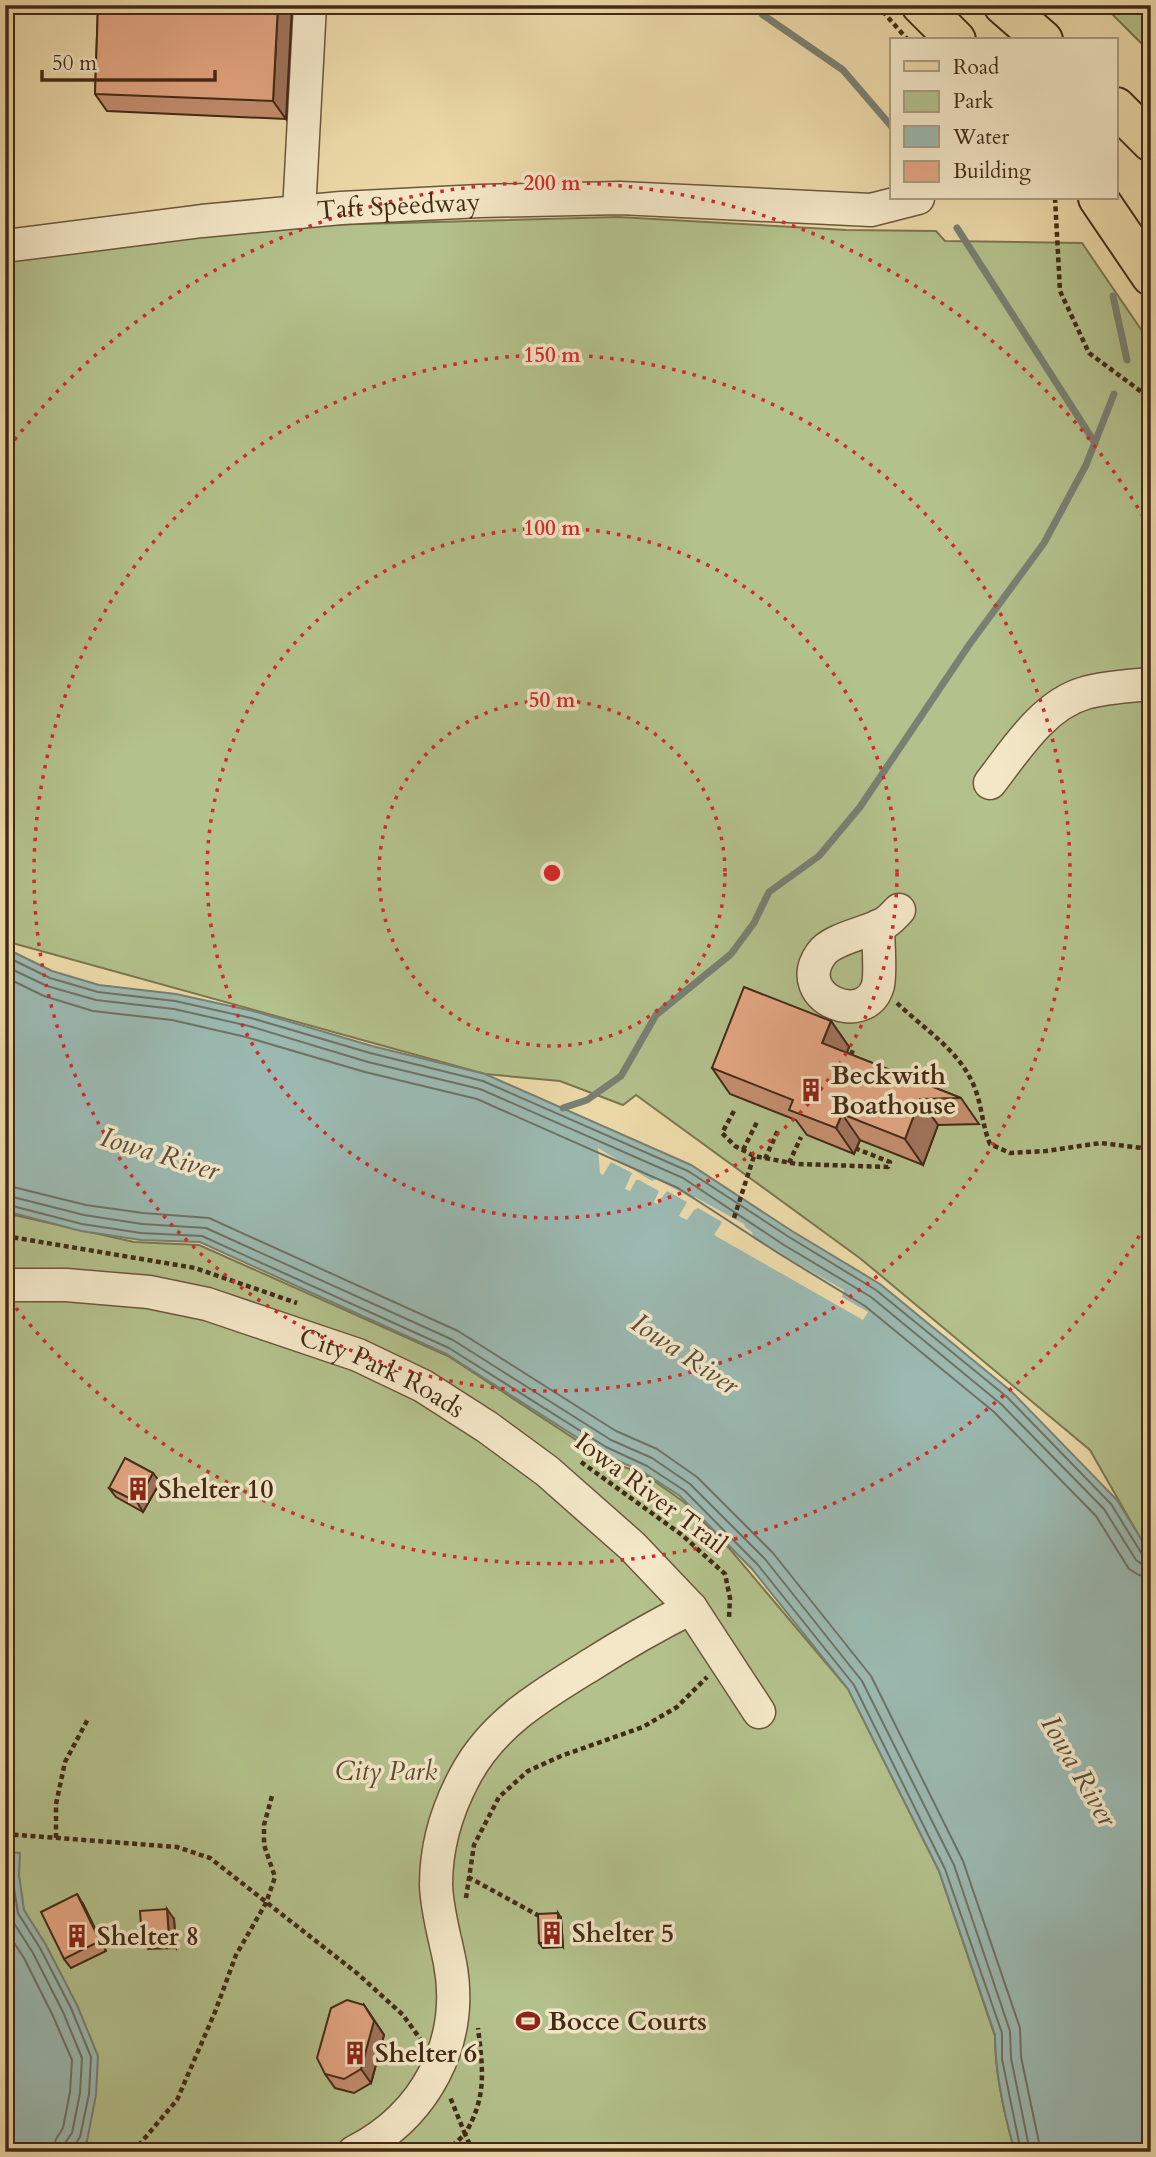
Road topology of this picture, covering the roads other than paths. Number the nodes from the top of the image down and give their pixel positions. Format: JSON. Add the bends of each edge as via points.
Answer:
{"nodes":[{"id":1,"x":310,"y":5,"type":"edge"},
{"id":2,"x":921,"y":5,"type":"edge"},
{"id":3,"x":1003,"y":5,"type":"edge"},
{"id":4,"x":954,"y":38,"type":"edge"},
{"id":5,"x":1041,"y":38,"type":"edge"},
{"id":6,"x":1118,"y":109,"type":"edge"},
{"id":7,"x":1151,"y":142,"type":"edge"},
{"id":8,"x":910,"y":200,"type":"edge"},
{"id":9,"x":1099,"y":200,"type":"edge"},
{"id":10,"x":299,"y":212,"type":"junction"},
{"id":11,"x":5,"y":246,"type":"edge"},
{"id":12,"x":1151,"y":276,"type":"edge"},
{"id":13,"x":1151,"y":684,"type":"edge"},
{"id":14,"x":990,"y":783,"type":"dead end"},
{"id":15,"x":5,"y":1285,"type":"edge"},
{"id":16,"x":691,"y":1608,"type":"junction"},
{"id":17,"x":759,"y":1712,"type":"dead end"},
{"id":18,"x":354,"y":2152,"type":"edge"}],
"edges":[{"from":1,"to":10,"type":"street"},
{"from":2,"to":4,"type":"main road"},
{"from":3,"to":5,"type":"main road"},
{"from":6,"to":7,"type":"main road"},
{"from":8,"to":10,"type":"street","name":"Taft Speedway","via":[[872,210],[620,198]]},
{"from":9,"to":12,"type":"main road"},
{"from":10,"to":11,"type":"street","name":"Taft Speedway"},
{"from":13,"to":14,"type":"street","via":[[1103,689],[1062,705],[1044,718]]},
{"from":15,"to":16,"type":"street","name":"City Park Roads","via":[[66,1284],[195,1301],[358,1355],[423,1386],[547,1471],[632,1546]]},
{"from":16,"to":17,"type":"street","name":"City Park Roads"},
{"from":16,"to":18,"type":"street","via":[[527,1704],[503,1725],[464,1776],[439,1847],[436,1884],[454,1998],[452,2027],[438,2068],[416,2104],[396,2124]]}]}
